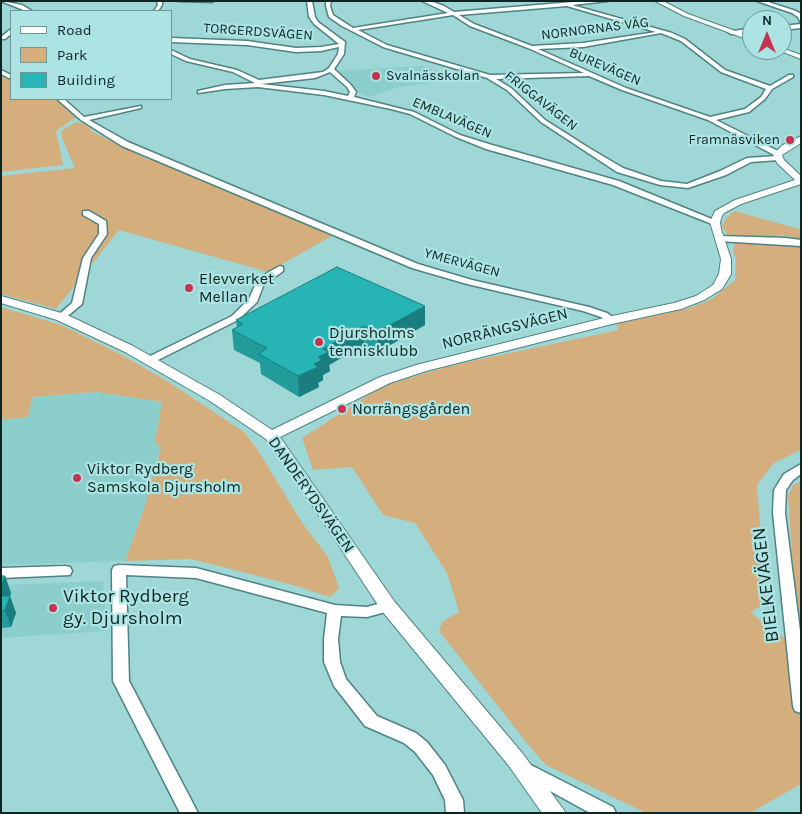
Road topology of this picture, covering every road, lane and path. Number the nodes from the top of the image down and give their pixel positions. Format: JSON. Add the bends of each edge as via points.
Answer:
{"nodes":[{"id":1,"x":2,"y":1,"type":"edge"},
{"id":2,"x":180,"y":1,"type":"edge"},
{"id":3,"x":212,"y":1,"type":"edge"},
{"id":4,"x":309,"y":1,"type":"edge"},
{"id":5,"x":329,"y":1,"type":"edge"},
{"id":6,"x":424,"y":1,"type":"edge"},
{"id":7,"x":558,"y":1,"type":"edge"},
{"id":8,"x":606,"y":1,"type":"edge"},
{"id":9,"x":658,"y":1,"type":"edge"},
{"id":10,"x":759,"y":1,"type":"edge"},
{"id":11,"x":565,"y":5,"type":"junction"},
{"id":12,"x":27,"y":10,"type":"edge"},
{"id":13,"x":452,"y":14,"type":"junction"},
{"id":14,"x":801,"y":20,"type":"edge"},
{"id":15,"x":354,"y":30,"type":"junction"},
{"id":16,"x":742,"y":31,"type":"edge"},
{"id":17,"x":663,"y":32,"type":"junction"},
{"id":18,"x":731,"y":32,"type":"junction"},
{"id":19,"x":742,"y":36,"type":"edge"},
{"id":20,"x":172,"y":40,"type":"edge"},
{"id":21,"x":342,"y":45,"type":"junction"},
{"id":22,"x":530,"y":47,"type":"junction"},
{"id":23,"x":172,"y":52,"type":"edge"},
{"id":24,"x":329,"y":70,"type":"junction"},
{"id":25,"x":590,"y":75,"type":"junction"},
{"id":26,"x":791,"y":76,"type":"dead end"},
{"id":27,"x":489,"y":77,"type":"junction"},
{"id":28,"x":258,"y":84,"type":"junction"},
{"id":29,"x":770,"y":88,"type":"junction"},
{"id":30,"x":200,"y":92,"type":"dead end"},
{"id":31,"x":350,"y":98,"type":"junction"},
{"id":32,"x":61,"y":100,"type":"edge"},
{"id":33,"x":139,"y":107,"type":"dead end"},
{"id":34,"x":83,"y":119,"type":"junction"},
{"id":35,"x":710,"y":119,"type":"junction"},
{"id":36,"x":801,"y":139,"type":"edge"},
{"id":37,"x":778,"y":156,"type":"junction"},
{"id":38,"x":801,"y":181,"type":"edge"},
{"id":39,"x":86,"y":213,"type":"dead end"},
{"id":40,"x":714,"y":222,"type":"junction"},
{"id":41,"x":721,"y":239,"type":"junction"},
{"id":42,"x":801,"y":243,"type":"edge"},
{"id":43,"x":280,"y":269,"type":"dead end"},
{"id":44,"x":1,"y":299,"type":"edge"},
{"id":45,"x":61,"y":317,"type":"junction"},
{"id":46,"x":612,"y":320,"type":"junction"},
{"id":47,"x":150,"y":360,"type":"junction"},
{"id":48,"x":271,"y":436,"type":"junction"},
{"id":49,"x":801,"y":468,"type":"edge"},
{"id":50,"x":65,"y":571,"type":"dead end"},
{"id":51,"x":1,"y":573,"type":"edge"},
{"id":52,"x":388,"y":606,"type":"junction"},
{"id":53,"x":335,"y":610,"type":"junction"},
{"id":54,"x":796,"y":625,"type":"edge"},
{"id":55,"x":801,"y":706,"type":"edge"},
{"id":56,"x":522,"y":768,"type":"junction"},
{"id":57,"x":189,"y":813,"type":"edge"},
{"id":58,"x":455,"y":813,"type":"edge"},
{"id":59,"x":555,"y":813,"type":"edge"},
{"id":60,"x":607,"y":813,"type":"edge"}],
"edges":[{"from":1,"to":12,"type":"street"},
{"from":2,"to":3,"type":"street"},
{"from":4,"to":21,"type":"street","via":[[312,18]]},
{"from":5,"to":15,"type":"street","name":"FRIGGAVÄGEN","via":[[328,6],[336,21]]},
{"from":6,"to":13,"type":"street","name":"BUREVÄGEN"},
{"from":7,"to":11,"type":"street"},
{"from":8,"to":11,"type":"street"},
{"from":9,"to":18,"type":"street"},
{"from":10,"to":14,"type":"street","via":[[794,12]]},
{"from":11,"to":13,"type":"street"},
{"from":11,"to":17,"type":"street"},
{"from":13,"to":15,"type":"street"},
{"from":13,"to":22,"type":"street","name":"BUREVÄGEN"},
{"from":15,"to":27,"type":"street","name":"FRIGGAVÄGEN","via":[[385,46]]},
{"from":16,"to":18,"type":"street"},
{"from":17,"to":22,"type":"street","name":"NORNORNAS VÄG","via":[[583,45]]},
{"from":17,"to":29,"type":"street","via":[[683,40],[723,71]]},
{"from":18,"to":19,"type":"street"},
{"from":20,"to":21,"type":"street","name":"TORGERDSVÄGEN","via":[[296,50]]},
{"from":21,"to":24,"type":"street","via":[[341,54]]},
{"from":22,"to":25,"type":"street","name":"BUREVÄGEN"},
{"from":23,"to":28,"type":"street","via":[[188,60],[234,71]]},
{"from":24,"to":28,"type":"street","via":[[315,76]]},
{"from":24,"to":31,"type":"street","via":[[349,86],[353,92]]},
{"from":25,"to":27,"type":"street"},
{"from":25,"to":35,"type":"street","name":"BUREVÄGEN"},
{"from":26,"to":29,"type":"street"},
{"from":27,"to":37,"type":"street","name":"FRIGGAVÄGEN","via":[[509,89],[543,121],[586,150],[620,170],[654,181],[688,186],[750,160]]},
{"from":28,"to":30,"type":"street","name":"EMBLAVÄGEN"},
{"from":28,"to":31,"type":"street","name":"EMBLAVÄGEN"},
{"from":29,"to":35,"type":"street","via":[[747,111]]},
{"from":31,"to":40,"type":"street","name":"EMBLAVÄGEN","via":[[412,114],[489,147],[616,183]]},
{"from":32,"to":34,"type":"street","name":"YMERVÄGEN"},
{"from":33,"to":34,"type":"street"},
{"from":34,"to":46,"type":"street","name":"YMERVÄGEN","via":[[125,144],[415,266],[586,309]]},
{"from":35,"to":37,"type":"street","name":"BUREVÄGEN"},
{"from":36,"to":37,"type":"street"},
{"from":37,"to":38,"type":"street"},
{"from":38,"to":40,"type":"street","via":[[727,207],[720,211]]},
{"from":39,"to":45,"type":"street","via":[[103,223],[103,234],[87,258],[77,304]]},
{"from":40,"to":41,"type":"street"},
{"from":41,"to":42,"type":"street"},
{"from":41,"to":46,"type":"street","via":[[726,259],[725,274],[718,287],[677,306]]},
{"from":43,"to":47,"type":"street","via":[[259,286],[248,308],[235,318]]},
{"from":44,"to":45,"type":"street","name":"DANDERYDSVÄGEN"},
{"from":45,"to":47,"type":"street","name":"DANDERYDSVÄGEN"},
{"from":46,"to":48,"type":"street","name":"NORRÄNGSVÄGEN","via":[[385,380]]},
{"from":47,"to":48,"type":"street","name":"DANDERYDSVÄGEN"},
{"from":48,"to":52,"type":"street","name":"DANDERYDSVÄGEN"},
{"from":49,"to":54,"type":"street","name":"BIELKEVÄGEN","via":[[788,477],[780,490],[779,513]]},
{"from":50,"to":51,"type":"street"},
{"from":52,"to":53,"type":"street","via":[[367,612]]},
{"from":52,"to":56,"type":"street","name":"DANDERYDSVÄGEN"},
{"from":53,"to":57,"type":"street","via":[[196,573],[119,570],[121,681]]},
{"from":53,"to":58,"type":"street","via":[[332,662],[339,682],[371,720],[410,738],[421,747],[439,770],[454,800]]},
{"from":54,"to":55,"type":"street","name":"BIELKEVÄGEN"},
{"from":56,"to":59,"type":"street","name":"DANDERYDSVÄGEN"},
{"from":56,"to":60,"type":"street"}]}
